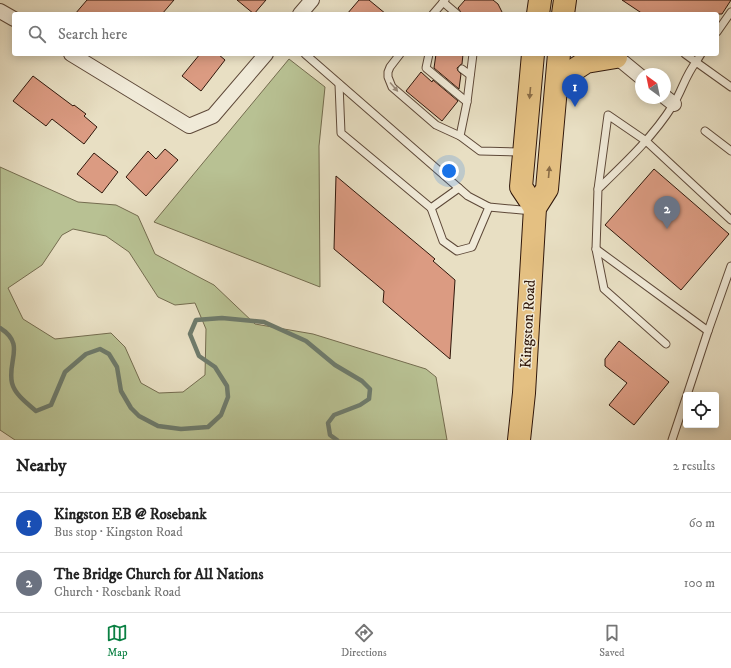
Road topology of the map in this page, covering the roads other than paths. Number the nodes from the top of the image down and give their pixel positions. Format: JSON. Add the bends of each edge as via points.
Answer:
{"nodes":[{"id":1,"x":312,"y":0,"type":"edge"},
{"id":2,"x":540,"y":0,"type":"edge"},
{"id":3,"x":444,"y":1,"type":"edge"},
{"id":4,"x":0,"y":11,"type":"edge"},
{"id":5,"x":302,"y":12,"type":"edge"},
{"id":6,"x":435,"y":12,"type":"edge"},
{"id":7,"x":455,"y":12,"type":"edge"},
{"id":8,"x":538,"y":12,"type":"edge"},
{"id":9,"x":731,"y":12,"type":"edge"},
{"id":10,"x":12,"y":18,"type":"edge"},
{"id":11,"x":719,"y":29,"type":"edge"},
{"id":12,"x":74,"y":56,"type":"edge"},
{"id":13,"x":264,"y":56,"type":"edge"},
{"id":14,"x":307,"y":56,"type":"edge"},
{"id":15,"x":398,"y":56,"type":"edge"},
{"id":16,"x":429,"y":56,"type":"edge"},
{"id":17,"x":473,"y":56,"type":"edge"},
{"id":18,"x":533,"y":56,"type":"edge"},
{"id":19,"x":558,"y":56,"type":"edge"},
{"id":20,"x":610,"y":56,"type":"edge"},
{"id":21,"x":615,"y":56,"type":"edge"},
{"id":22,"x":688,"y":56,"type":"edge"},
{"id":23,"x":700,"y":56,"type":"edge"},
{"id":24,"x":696,"y":62,"type":"junction"},
{"id":25,"x":462,"y":69,"type":"dead end"},
{"id":26,"x":635,"y":72,"type":"edge"},
{"id":27,"x":470,"y":75,"type":"junction"},
{"id":28,"x":557,"y":81,"type":"junction"},
{"id":29,"x":339,"y":84,"type":"junction"},
{"id":30,"x":731,"y":87,"type":"edge"},
{"id":31,"x":671,"y":98,"type":"edge"},
{"id":32,"x":467,"y":102,"type":"junction"},
{"id":33,"x":668,"y":104,"type":"edge"},
{"id":34,"x":705,"y":131,"type":"dead end"},
{"id":35,"x":460,"y":136,"type":"junction"},
{"id":36,"x":646,"y":141,"type":"junction"},
{"id":37,"x":731,"y":151,"type":"edge"},
{"id":38,"x":525,"y":152,"type":"junction"},
{"id":39,"x":459,"y":188,"type":"junction"},
{"id":40,"x":598,"y":189,"type":"junction"},
{"id":41,"x":489,"y":207,"type":"junction"},
{"id":42,"x":432,"y":208,"type":"junction"},
{"id":43,"x":535,"y":210,"type":"junction"},
{"id":44,"x":731,"y":220,"type":"edge"},
{"id":45,"x":596,"y":250,"type":"junction"},
{"id":46,"x":731,"y":266,"type":"edge"},
{"id":47,"x":708,"y":331,"type":"junction"},
{"id":48,"x":666,"y":344,"type":"dead end"},
{"id":49,"x":687,"y":392,"type":"edge"},
{"id":50,"x":683,"y":405,"type":"edge"},
{"id":51,"x":519,"y":440,"type":"edge"},
{"id":52,"x":672,"y":440,"type":"edge"}],
"edges":[{"from":1,"to":5,"type":"street"},
{"from":2,"to":8,"type":"main road"},
{"from":3,"to":6,"type":"lane"},
{"from":3,"to":7,"type":"lane"},
{"from":4,"to":10,"type":"street"},
{"from":9,"to":11,"type":"lane"},
{"from":12,"to":13,"type":"street","via":[[189,126],[213,116]]},
{"from":14,"to":29,"type":"lane"},
{"from":15,"to":35,"type":"lane","one_way":true,"via":[[388,72],[392,87],[436,125]]},
{"from":16,"to":32,"type":"lane","via":[[426,68]]},
{"from":17,"to":27,"type":"lane"},
{"from":18,"to":38,"type":"main road","one_way":true},
{"from":19,"to":28,"type":"main road","name":"Kingston Road"},
{"from":20,"to":28,"type":"main road","via":[[586,62]]},
{"from":21,"to":26,"type":"street"},
{"from":22,"to":24,"type":"lane"},
{"from":23,"to":24,"type":"lane"},
{"from":24,"to":30,"type":"lane"},
{"from":24,"to":31,"type":"lane"},
{"from":25,"to":27,"type":"lane"},
{"from":27,"to":32,"type":"lane"},
{"from":43,"to":28,"type":"main road","name":"Kingston Road","one_way":true,"via":[[547,189]]},
{"from":29,"to":39,"type":"lane"},
{"from":29,"to":42,"type":"lane","via":[[341,133]]},
{"from":32,"to":35,"type":"lane"},
{"from":33,"to":36,"type":"lane"},
{"from":34,"to":37,"type":"lane"},
{"from":35,"to":38,"type":"lane","via":[[480,151]]},
{"from":36,"to":40,"type":"lane"},
{"from":36,"to":40,"type":"lane","via":[[608,115]]},
{"from":36,"to":44,"type":"lane"},
{"from":38,"to":43,"type":"main road","via":[[521,187]]},
{"from":39,"to":41,"type":"lane"},
{"from":39,"to":42,"type":"lane"},
{"from":40,"to":45,"type":"lane"},
{"from":41,"to":42,"type":"lane","via":[[472,247],[457,251],[443,241]]},
{"from":41,"to":43,"type":"lane"},
{"from":43,"to":51,"type":"main road","name":"Kingston Road"},
{"from":45,"to":47,"type":"lane"},
{"from":45,"to":48,"type":"lane","via":[[604,289]]},
{"from":46,"to":47,"type":"lane"},
{"from":47,"to":49,"type":"lane"},
{"from":50,"to":52,"type":"lane"}]}
